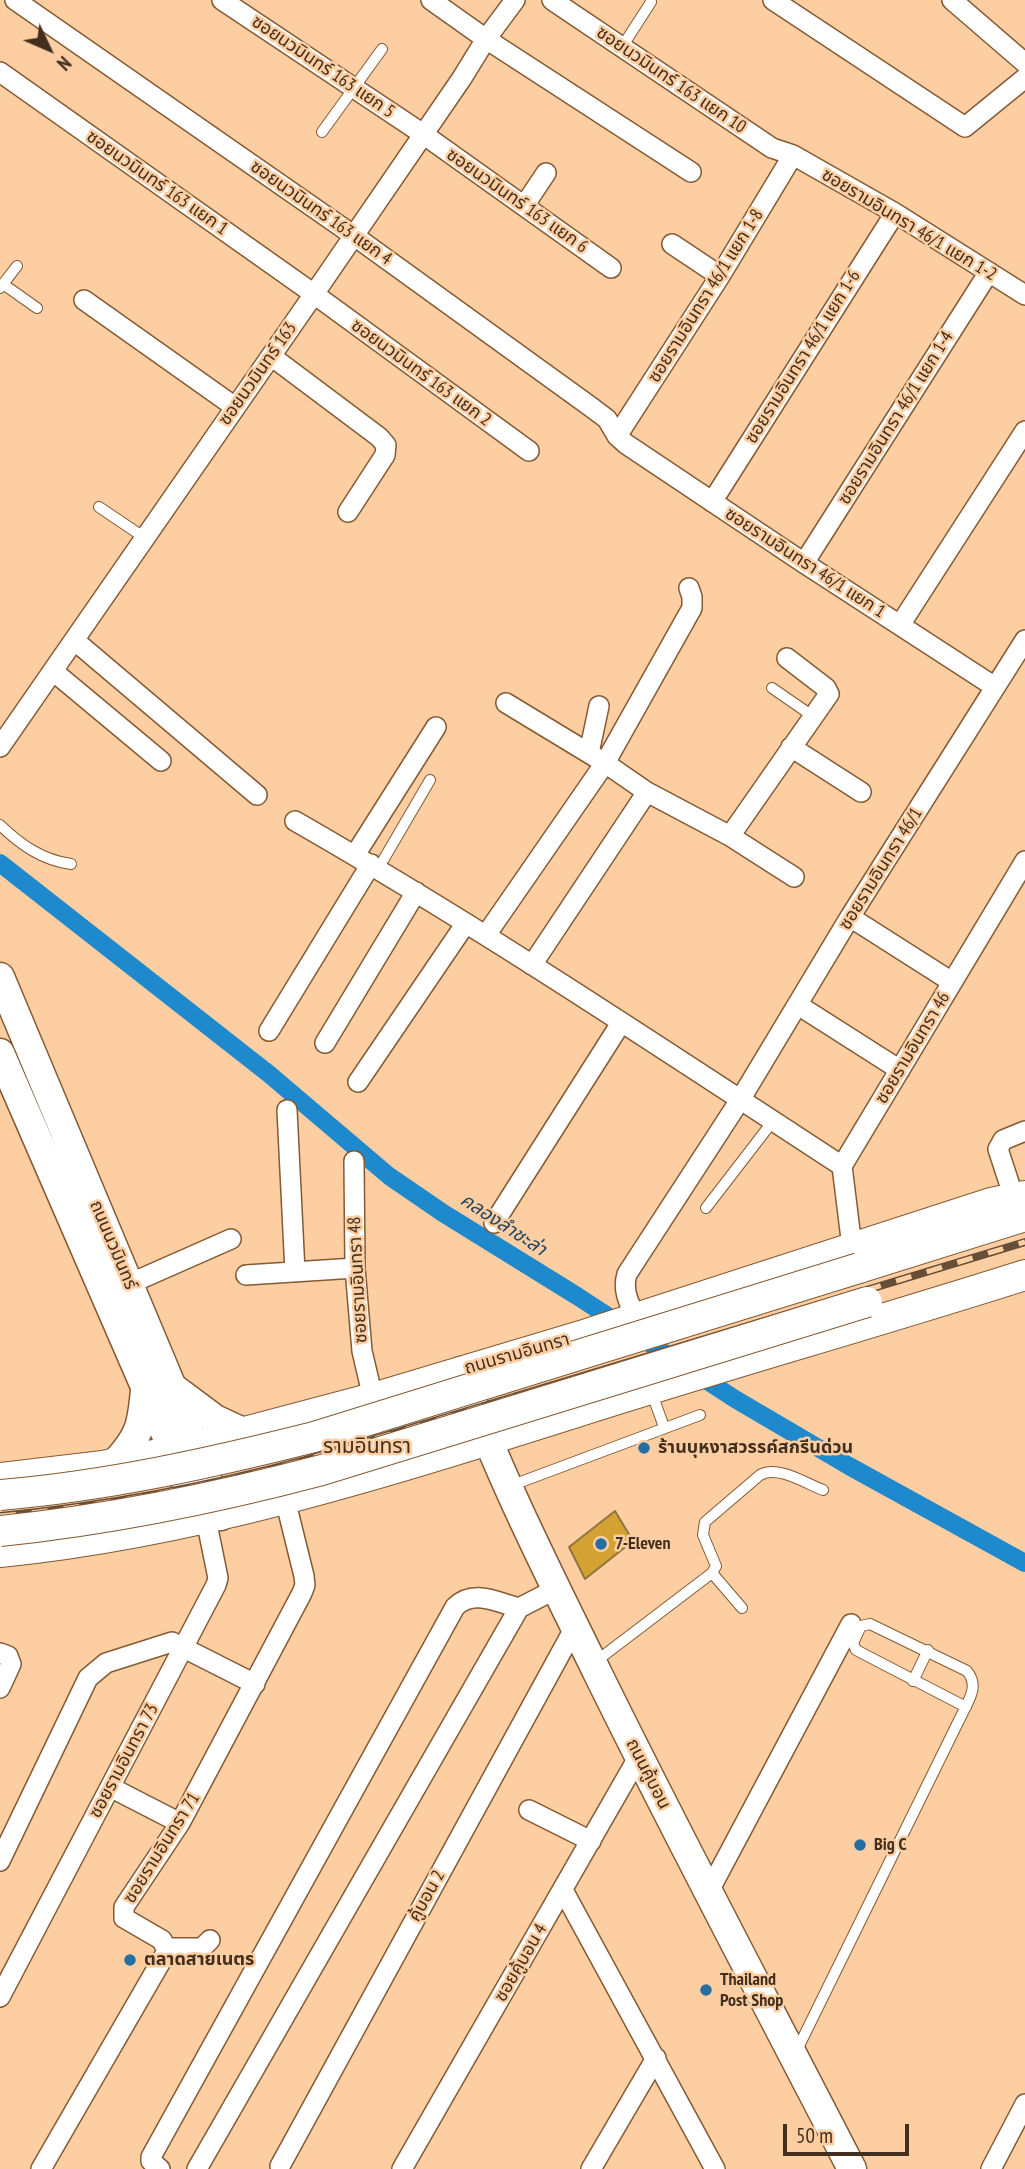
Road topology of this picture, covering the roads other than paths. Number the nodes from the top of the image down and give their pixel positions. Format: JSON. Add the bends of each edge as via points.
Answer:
{"nodes":[{"id":1,"x":15,"y":0,"type":"edge"},
{"id":2,"x":222,"y":0,"type":"edge"},
{"id":3,"x":431,"y":0,"type":"edge"},
{"id":4,"x":515,"y":0,"type":"edge"},
{"id":5,"x":552,"y":0,"type":"edge"},
{"id":6,"x":773,"y":0,"type":"edge"},
{"id":7,"x":951,"y":0,"type":"edge"},
{"id":8,"x":651,"y":2,"type":"dead end"},
{"id":9,"x":486,"y":39,"type":"junction"},
{"id":10,"x":622,"y":47,"type":"junction"},
{"id":11,"x":382,"y":49,"type":"dead end"},
{"id":12,"x":1025,"y":63,"type":"edge"},
{"id":13,"x":0,"y":72,"type":"edge"},
{"id":14,"x":1025,"y":78,"type":"edge"},
{"id":15,"x":353,"y":88,"type":"junction"},
{"id":16,"x":322,"y":132,"type":"dead end"},
{"id":17,"x":423,"y":134,"type":"junction"},
{"id":18,"x":793,"y":155,"type":"junction"},
{"id":19,"x":691,"y":172,"type":"dead end"},
{"id":20,"x":546,"y":173,"type":"dead end"},
{"id":21,"x":524,"y":206,"type":"junction"},
{"id":22,"x":895,"y":213,"type":"junction"},
{"id":23,"x":353,"y":235,"type":"junction"},
{"id":24,"x":672,"y":244,"type":"dead end"},
{"id":25,"x":17,"y":266,"type":"dead end"},
{"id":26,"x":611,"y":268,"type":"dead end"},
{"id":27,"x":989,"y":272,"type":"junction"},
{"id":28,"x":720,"y":276,"type":"junction"},
{"id":29,"x":2,"y":286,"type":"edge"},
{"id":30,"x":314,"y":294,"type":"junction"},
{"id":31,"x":1025,"y":295,"type":"edge"},
{"id":32,"x":84,"y":300,"type":"dead end"},
{"id":33,"x":37,"y":308,"type":"dead end"},
{"id":34,"x":271,"y":356,"type":"junction"},
{"id":35,"x":235,"y":407,"type":"junction"},
{"id":36,"x":1025,"y":431,"type":"edge"},
{"id":37,"x":617,"y":436,"type":"junction"},
{"id":38,"x":529,"y":451,"type":"dead end"},
{"id":39,"x":712,"y":502,"type":"junction"},
{"id":40,"x":99,"y":507,"type":"dead end"},
{"id":41,"x":348,"y":512,"type":"dead end"},
{"id":42,"x":145,"y":538,"type":"junction"},
{"id":43,"x":804,"y":563,"type":"junction"},
{"id":44,"x":689,"y":588,"type":"dead end"},
{"id":45,"x":900,"y":625,"type":"junction"},
{"id":46,"x":74,"y":640,"type":"junction"},
{"id":47,"x":1025,"y":640,"type":"edge"},
{"id":48,"x":788,"y":658,"type":"dead end"},
{"id":49,"x":53,"y":671,"type":"junction"},
{"id":50,"x":995,"y":687,"type":"junction"},
{"id":51,"x":772,"y":688,"type":"dead end"},
{"id":52,"x":506,"y":704,"type":"dead end"},
{"id":53,"x":600,"y":706,"type":"dead end"},
{"id":54,"x":814,"y":717,"type":"junction"},
{"id":55,"x":436,"y":727,"type":"dead end"},
{"id":56,"x":0,"y":747,"type":"edge"},
{"id":57,"x":791,"y":747,"type":"junction"},
{"id":58,"x":597,"y":758,"type":"junction"},
{"id":59,"x":162,"y":761,"type":"dead end"},
{"id":60,"x":430,"y":780,"type":"dead end"},
{"id":61,"x":647,"y":792,"type":"junction"},
{"id":62,"x":861,"y":792,"type":"dead end"},
{"id":63,"x":257,"y":795,"type":"dead end"},
{"id":64,"x":295,"y":821,"type":"dead end"},
{"id":65,"x":0,"y":825,"type":"edge"},
{"id":66,"x":730,"y":836,"type":"junction"},
{"id":67,"x":1025,"y":861,"type":"edge"},
{"id":68,"x":368,"y":863,"type":"junction"},
{"id":69,"x":71,"y":864,"type":"dead end"},
{"id":70,"x":794,"y":877,"type":"dead end"},
{"id":71,"x":416,"y":892,"type":"junction"},
{"id":72,"x":850,"y":917,"type":"junction"},
{"id":73,"x":466,"y":923,"type":"junction"},
{"id":74,"x":486,"y":935,"type":"junction"},
{"id":75,"x":532,"y":965,"type":"junction"},
{"id":76,"x":0,"y":977,"type":"edge"},
{"id":77,"x":952,"y":982,"type":"junction"},
{"id":78,"x":798,"y":1006,"type":"junction"},
{"id":79,"x":621,"y":1023,"type":"junction"},
{"id":80,"x":269,"y":1031,"type":"dead end"},
{"id":81,"x":325,"y":1043,"type":"dead end"},
{"id":82,"x":0,"y":1053,"type":"edge"},
{"id":83,"x":900,"y":1070,"type":"junction"},
{"id":84,"x":358,"y":1082,"type":"dead end"},
{"id":85,"x":740,"y":1100,"type":"junction"},
{"id":86,"x":287,"y":1110,"type":"dead end"},
{"id":87,"x":772,"y":1121,"type":"junction"},
{"id":88,"x":1025,"y":1131,"type":"edge"},
{"id":89,"x":354,"y":1161,"type":"dead end"},
{"id":90,"x":842,"y":1166,"type":"junction"},
{"id":91,"x":1021,"y":1203,"type":"edge"},
{"id":92,"x":706,"y":1208,"type":"dead end"},
{"id":93,"x":494,"y":1223,"type":"dead end"},
{"id":94,"x":231,"y":1239,"type":"dead end"},
{"id":95,"x":1025,"y":1255,"type":"edge"},
{"id":96,"x":856,"y":1257,"type":"junction"},
{"id":97,"x":355,"y":1268,"type":"junction"},
{"id":98,"x":295,"y":1272,"type":"junction"},
{"id":99,"x":246,"y":1275,"type":"dead end"},
{"id":100,"x":1025,"y":1275,"type":"edge"},
{"id":101,"x":129,"y":1284,"type":"junction"},
{"id":102,"x":631,"y":1319,"type":"junction"},
{"id":103,"x":575,"y":1337,"type":"junction"},
{"id":104,"x":461,"y":1371,"type":"junction"},
{"id":105,"x":159,"y":1387,"type":"junction"},
{"id":106,"x":660,"y":1387,"type":"junction"},
{"id":107,"x":373,"y":1398,"type":"junction"},
{"id":108,"x":325,"y":1410,"type":"junction"},
{"id":109,"x":582,"y":1410,"type":"junction"},
{"id":110,"x":476,"y":1413,"type":"junction"},
{"id":111,"x":700,"y":1415,"type":"dead end"},
{"id":112,"x":284,"y":1422,"type":"junction"},
{"id":113,"x":664,"y":1427,"type":"junction"},
{"id":114,"x":245,"y":1433,"type":"junction"},
{"id":115,"x":487,"y":1441,"type":"junction"},
{"id":116,"x":184,"y":1449,"type":"junction"},
{"id":117,"x":109,"y":1464,"type":"junction"},
{"id":118,"x":0,"y":1478,"type":"edge"},
{"id":119,"x":508,"y":1488,"type":"junction"},
{"id":120,"x":823,"y":1490,"type":"dead end"},
{"id":121,"x":0,"y":1495,"type":"edge"},
{"id":122,"x":293,"y":1497,"type":"junction"},
{"id":123,"x":209,"y":1518,"type":"junction"},
{"id":124,"x":0,"y":1531,"type":"edge"},
{"id":125,"x":97,"y":1540,"type":"junction"},
{"id":126,"x":0,"y":1552,"type":"edge"},
{"id":127,"x":712,"y":1573,"type":"junction"},
{"id":128,"x":556,"y":1589,"type":"junction"},
{"id":129,"x":519,"y":1608,"type":"junction"},
{"id":130,"x":741,"y":1608,"type":"dead end"},
{"id":131,"x":851,"y":1624,"type":"dead end"},
{"id":132,"x":575,"y":1627,"type":"junction"},
{"id":133,"x":184,"y":1646,"type":"junction"},
{"id":134,"x":928,"y":1650,"type":"junction"},
{"id":135,"x":0,"y":1653,"type":"edge"},
{"id":136,"x":593,"y":1663,"type":"junction"},
{"id":137,"x":913,"y":1681,"type":"junction"},
{"id":138,"x":255,"y":1684,"type":"junction"},
{"id":139,"x":0,"y":1688,"type":"edge"},
{"id":140,"x":966,"y":1707,"type":"junction"},
{"id":141,"x":639,"y":1756,"type":"junction"},
{"id":142,"x":110,"y":1787,"type":"junction"},
{"id":143,"x":529,"y":1810,"type":"dead end"},
{"id":144,"x":180,"y":1823,"type":"junction"},
{"id":145,"x":591,"y":1841,"type":"junction"},
{"id":146,"x":0,"y":1861,"type":"edge"},
{"id":147,"x":563,"y":1890,"type":"junction"},
{"id":148,"x":709,"y":1891,"type":"junction"},
{"id":149,"x":210,"y":1940,"type":"dead end"},
{"id":150,"x":167,"y":1948,"type":"junction"},
{"id":151,"x":0,"y":1997,"type":"edge"},
{"id":152,"x":794,"y":2056,"type":"junction"},
{"id":153,"x":656,"y":2058,"type":"junction"},
{"id":154,"x":1025,"y":2104,"type":"edge"},
{"id":155,"x":280,"y":2166,"type":"dead end"},
{"id":156,"x":41,"y":2169,"type":"edge"},
{"id":157,"x":160,"y":2169,"type":"edge"},
{"id":158,"x":197,"y":2169,"type":"edge"},
{"id":159,"x":402,"y":2169,"type":"edge"},
{"id":160,"x":591,"y":2169,"type":"edge"},
{"id":161,"x":715,"y":2169,"type":"edge"},
{"id":162,"x":852,"y":2169,"type":"edge"},
{"id":163,"x":991,"y":2169,"type":"edge"}],
"edges":[{"from":1,"to":23,"type":"street","name":"ซอยนวมินทร์ 163 แยก 4"},
{"from":2,"to":15,"type":"street","name":"ซอยนวมินทร์ 163 แยก 5"},
{"from":3,"to":9,"type":"street"},
{"from":4,"to":9,"type":"street","name":"ซอยนวมินทร์ 163"},
{"from":5,"to":10,"type":"street","name":"ซอยนวมินทร์ 163 แยก 10"},
{"from":6,"to":14,"type":"street","via":[[965,127]]},
{"from":7,"to":12,"type":"street"},
{"from":8,"to":10,"type":"lane"},
{"from":9,"to":17,"type":"street","name":"ซอยนวมินทร์ 163"},
{"from":9,"to":19,"type":"street"},
{"from":10,"to":18,"type":"street","name":"ซอยนวมินทร์ 163 แยก 10","via":[[772,148]]},
{"from":11,"to":15,"type":"lane"},
{"from":13,"to":30,"type":"street","name":"ซอยนวมินทร์ 163 แยก 1"},
{"from":15,"to":16,"type":"lane"},
{"from":15,"to":17,"type":"street","name":"ซอยนวมินทร์ 163 แยก 5"},
{"from":17,"to":21,"type":"street","name":"ซอยนวมินทร์ 163 แยก 6"},
{"from":17,"to":23,"type":"street","name":"ซอยนวมินทร์ 163"},
{"from":18,"to":22,"type":"street","name":"ซอยรามอินทรา 46/1 แยก 1-2"},
{"from":18,"to":28,"type":"street","name":"ซอยรามอินทรา 46/1 แยก 1-8"},
{"from":20,"to":21,"type":"street"},
{"from":21,"to":26,"type":"street","name":"ซอยนวมินทร์ 163 แยก 6"},
{"from":22,"to":27,"type":"street","name":"ซอยรามอินทรา 46/1 แยก 1-2"},
{"from":22,"to":39,"type":"street","name":"ซอยรามอินทรา 46/1 แยก 1-6"},
{"from":23,"to":30,"type":"street","name":"ซอยนวมินทร์ 163"},
{"from":23,"to":37,"type":"street","name":"ซอยนวมินทร์ 163 แยก 4","via":[[607,419]]},
{"from":24,"to":28,"type":"street"},
{"from":25,"to":29,"type":"lane"},
{"from":27,"to":31,"type":"street","name":"ซอยรามอินทรา 46/1 แยก 1-2"},
{"from":27,"to":43,"type":"street","name":"ซอยรามอินทรา 46/1 แยก 1-4"},
{"from":28,"to":37,"type":"street","name":"ซอยรามอินทรา 46/1 แยก 1-8"},
{"from":29,"to":33,"type":"lane"},
{"from":30,"to":34,"type":"street","name":"ซอยนวมินทร์ 163"},
{"from":30,"to":38,"type":"street","name":"ซอยนวมินทร์ 163 แยก 2"},
{"from":32,"to":35,"type":"street"},
{"from":34,"to":35,"type":"street","name":"ซอยนวมินทร์ 163"},
{"from":34,"to":41,"type":"street","via":[[386,445],[385,455]]},
{"from":35,"to":42,"type":"street","name":"ซอยนวมินทร์ 163"},
{"from":36,"to":45,"type":"street"},
{"from":37,"to":39,"type":"street","name":"ซอยรามอินทรา 46/1 แยก 1"},
{"from":39,"to":43,"type":"street","name":"ซอยรามอินทรา 46/1 แยก 1"},
{"from":40,"to":42,"type":"lane"},
{"from":42,"to":46,"type":"street","name":"ซอยนวมินทร์ 163"},
{"from":43,"to":45,"type":"street","name":"ซอยรามอินทรา 46/1 แยก 1"},
{"from":44,"to":58,"type":"street","via":[[692,608]]},
{"from":45,"to":50,"type":"street","name":"ซอยรามอินทรา 46/1 แยก 1"},
{"from":46,"to":49,"type":"street","name":"ซอยนวมินทร์ 163"},
{"from":46,"to":63,"type":"street"},
{"from":47,"to":50,"type":"street","name":"ซอยรามอินทรา 46/1"},
{"from":48,"to":54,"type":"street","via":[[829,694]]},
{"from":49,"to":56,"type":"street","name":"ซอยนวมินทร์ 163"},
{"from":49,"to":59,"type":"street"},
{"from":50,"to":72,"type":"street","name":"ซอยรามอินทรา 46/1"},
{"from":51,"to":54,"type":"lane"},
{"from":52,"to":58,"type":"street"},
{"from":53,"to":58,"type":"street"},
{"from":54,"to":57,"type":"street"},
{"from":55,"to":68,"type":"street"},
{"from":57,"to":62,"type":"street"},
{"from":57,"to":66,"type":"street"},
{"from":58,"to":61,"type":"street"},
{"from":58,"to":74,"type":"street"},
{"from":60,"to":68,"type":"lane"},
{"from":61,"to":66,"type":"street"},
{"from":61,"to":75,"type":"street"},
{"from":64,"to":68,"type":"street"},
{"from":65,"to":69,"type":"lane","via":[[46,859]]},
{"from":66,"to":70,"type":"street"},
{"from":67,"to":77,"type":"street","name":"ซอยรามอินทรา 46"},
{"from":68,"to":71,"type":"street"},
{"from":68,"to":80,"type":"street"},
{"from":71,"to":73,"type":"street"},
{"from":71,"to":81,"type":"street"},
{"from":72,"to":77,"type":"street"},
{"from":72,"to":78,"type":"street","name":"ซอยรามอินทรา 46/1"},
{"from":73,"to":74,"type":"street"},
{"from":73,"to":84,"type":"street"},
{"from":74,"to":75,"type":"street"},
{"from":75,"to":79,"type":"street"},
{"from":76,"to":101,"type":"main road","name":"ถนนนวมินทร์"},
{"from":77,"to":83,"type":"street","name":"ซอยรามอินทรา 46"},
{"from":78,"to":83,"type":"street"},
{"from":78,"to":85,"type":"street","name":"ซอยรามอินทรา 46/1"},
{"from":79,"to":85,"type":"street"},
{"from":79,"to":93,"type":"street"},
{"from":82,"to":105,"type":"main road","name":"ถนนนวมินทร์"},
{"from":83,"to":90,"type":"street","name":"ซอยรามอินทรา 46"},
{"from":85,"to":87,"type":"street"},
{"from":85,"to":102,"type":"street","name":"ซอยรามอินทรา 46/1","via":[[627,1274]]},
{"from":86,"to":98,"type":"street"},
{"from":87,"to":90,"type":"street"},
{"from":87,"to":92,"type":"lane"},
{"from":88,"to":91,"type":"street","via":[[1003,1140],[998,1149]]},
{"from":89,"to":97,"type":"street","name":"ซอยรามอินทรา 48"},
{"from":90,"to":96,"type":"street"},
{"from":91,"to":96,"type":"main road","name":"ถนนรามอินทรา"},
{"from":94,"to":101,"type":"street"},
{"from":95,"to":124,"type":"main road","bridge":true,"via":[[309,1474],[160,1507]]},
{"from":96,"to":102,"type":"main road","name":"ถนนรามอินทรา"},
{"from":96,"to":121,"type":"main road","name":"ถนนรามอินทรา","bridge":true,"via":[[314,1437],[149,1474]]},
{"from":97,"to":98,"type":"street"},
{"from":97,"to":107,"type":"street","name":"ซอยรามอินทรา 48","via":[[362,1351]]},
{"from":98,"to":99,"type":"street"},
{"from":100,"to":106,"type":"main road"},
{"from":101,"to":105,"type":"main road","name":"ถนนนวมินทร์"},
{"from":102,"to":103,"type":"main road","name":"ถนนรามอินทรา"},
{"from":103,"to":104,"type":"main road","name":"ถนนรามอินทรา"},
{"from":103,"to":109,"type":"main road","via":[[556,1358],[554,1384],[565,1404]]},
{"from":104,"to":107,"type":"main road","name":"ถนนรามอินทรา"},
{"from":104,"to":110,"type":"main road","name":"ถนนคู้บอน"},
{"from":105,"to":114,"type":"main road"},
{"from":105,"to":116,"type":"main road","name":"ถนนนวมินทร์"},
{"from":105,"to":117,"type":"main road","via":[[128,1450]]},
{"from":106,"to":109,"type":"main road"},
{"from":106,"to":113,"type":"lane"},
{"from":107,"to":108,"type":"main road","name":"ถนนรามอินทรา"},
{"from":108,"to":110,"type":"main road","via":[[373,1429],[464,1408]]},
{"from":108,"to":112,"type":"main road","name":"ถนนรามอินทรา"},
{"from":109,"to":115,"type":"main road"},
{"from":110,"to":115,"type":"main road","name":"ถนนคู้บอน"},
{"from":111,"to":113,"type":"lane"},
{"from":112,"to":114,"type":"main road","name":"ถนนรามอินทรา"},
{"from":112,"to":122,"type":"main road","via":[[265,1450],[265,1465]]},
{"from":113,"to":119,"type":"lane"},
{"from":114,"to":116,"type":"main road","name":"ถนนรามอินทรา"},
{"from":115,"to":119,"type":"main road","name":"ถนนคู้บอน"},
{"from":115,"to":122,"type":"main road"},
{"from":116,"to":117,"type":"main road","name":"ถนนรามอินทรา"},
{"from":116,"to":123,"type":"main road","name":"ถนนนวมินทร์"},
{"from":117,"to":118,"type":"main road","name":"ถนนรามอินทรา"},
{"from":117,"to":125,"type":"main road","via":[[119,1483],[121,1507],[115,1522]]},
{"from":119,"to":128,"type":"main road","name":"ถนนคู้บอน"},
{"from":120,"to":127,"type":"lane","via":[[776,1471],[760,1475],[705,1522],[703,1535],[716,1566]]},
{"from":122,"to":123,"type":"main road"},
{"from":122,"to":138,"type":"street","name":"ซอยรามอินทรา 71","via":[[305,1586]]},
{"from":123,"to":125,"type":"main road"},
{"from":123,"to":133,"type":"street","name":"ซอยรามอินทรา 73","via":[[218,1578]]},
{"from":125,"to":126,"type":"main road"},
{"from":127,"to":130,"type":"lane"},
{"from":127,"to":136,"type":"lane"},
{"from":128,"to":129,"type":"street"},
{"from":128,"to":132,"type":"main road","name":"ถนนคู้บอน"},
{"from":129,"to":157,"type":"street","via":[[473,1596],[455,1607],[151,2157]]},
{"from":129,"to":158,"type":"street"},
{"from":131,"to":148,"type":"street"},
{"from":132,"to":136,"type":"main road","name":"ถนนคู้บอน"},
{"from":132,"to":155,"type":"street","name":"คู้บอน 2"},
{"from":133,"to":138,"type":"street"},
{"from":133,"to":142,"type":"street","name":"ซอยรามอินทรา 73"},
{"from":133,"to":146,"type":"street","via":[[172,1642],[106,1662],[88,1678]]},
{"from":134,"to":137,"type":"lane"},
{"from":134,"to":137,"type":"lane","via":[[870,1624],[860,1628],[854,1648]]},
{"from":134,"to":140,"type":"lane","via":[[971,1676],[973,1690]]},
{"from":135,"to":139,"type":"street","via":[[8,1656],[11,1664]]},
{"from":136,"to":141,"type":"main road","name":"ถนนคู้บอน"},
{"from":137,"to":140,"type":"lane"},
{"from":138,"to":144,"type":"street","name":"ซอยรามอินทรา 71"},
{"from":140,"to":152,"type":"lane"},
{"from":141,"to":145,"type":"street","name":"ซอยคู้บอน 4"},
{"from":141,"to":148,"type":"main road","name":"ถนนคู้บอน"},
{"from":142,"to":144,"type":"street"},
{"from":142,"to":151,"type":"street","name":"ซอยรามอินทรา 73"},
{"from":143,"to":145,"type":"street"},
{"from":144,"to":150,"type":"street","name":"ซอยรามอินทรา 71","via":[[124,1907],[124,1918],[162,1940]]},
{"from":145,"to":147,"type":"street","name":"ซอยคู้บอน 4"},
{"from":147,"to":153,"type":"street"},
{"from":147,"to":159,"type":"street","name":"ซอยคู้บอน 4"},
{"from":148,"to":152,"type":"main road","name":"ถนนคู้บอน"},
{"from":149,"to":150,"type":"street","via":[[202,1948]]},
{"from":150,"to":156,"type":"street"},
{"from":152,"to":162,"type":"main road","name":"ถนนคู้บอน"},
{"from":153,"to":160,"type":"street"},
{"from":153,"to":161,"type":"street"},
{"from":154,"to":163,"type":"street"}]}
